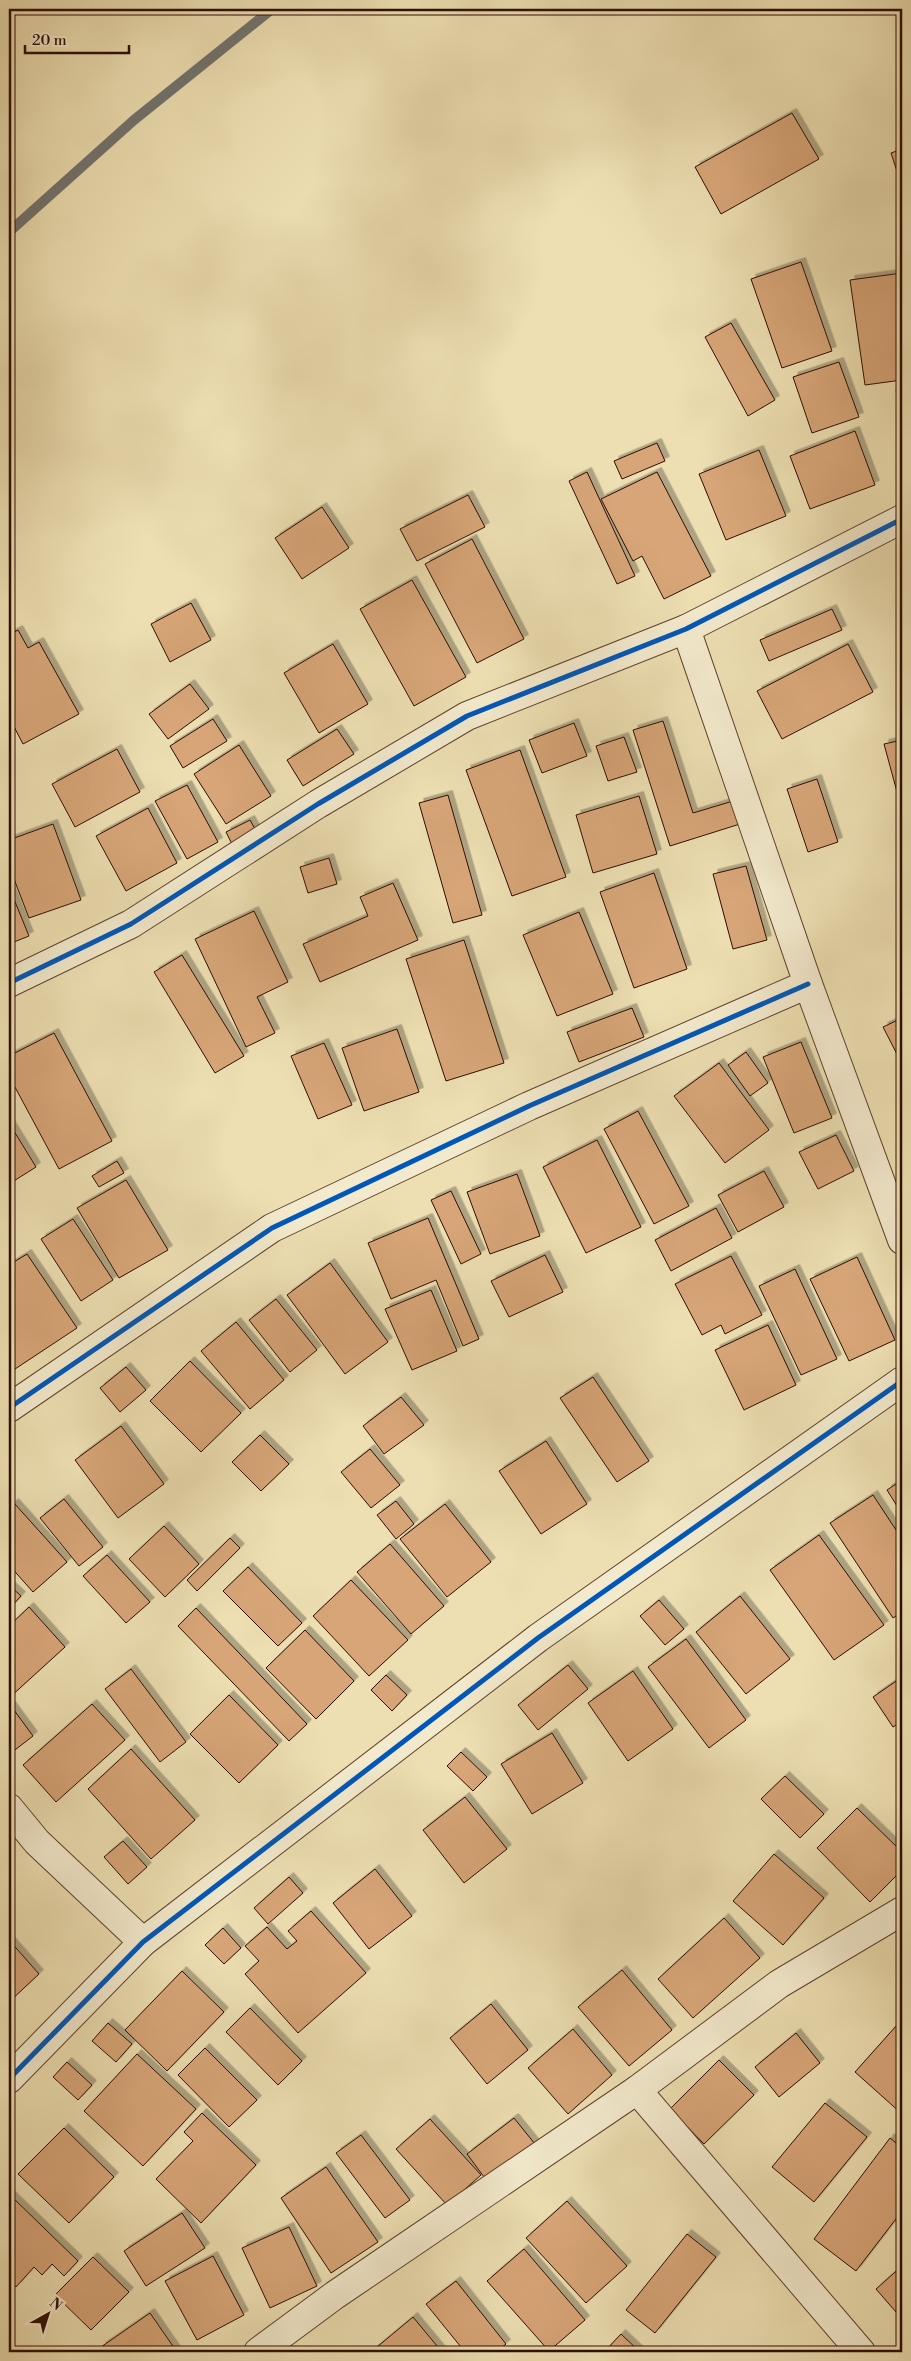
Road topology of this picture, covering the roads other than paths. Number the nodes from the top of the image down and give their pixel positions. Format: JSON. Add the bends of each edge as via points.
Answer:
{"nodes":[{"id":1,"x":902,"y":519,"type":"edge"},
{"id":2,"x":686,"y":629,"type":"junction"},
{"id":3,"x":9,"y":983,"type":"edge"},
{"id":4,"x":808,"y":984,"type":"junction"},
{"id":5,"x":902,"y":1240,"type":"edge"},
{"id":6,"x":902,"y":1381,"type":"edge"},
{"id":7,"x":9,"y":1408,"type":"edge"},
{"id":8,"x":9,"y":1808,"type":"edge"},
{"id":9,"x":902,"y":1911,"type":"edge"},
{"id":10,"x":143,"y":1942,"type":"junction"},
{"id":11,"x":9,"y":2079,"type":"edge"},
{"id":12,"x":637,"y":2090,"type":"junction"},
{"id":13,"x":258,"y":2352,"type":"edge"},
{"id":14,"x":861,"y":2352,"type":"edge"}],
"edges":[{"from":1,"to":2,"type":"street"},
{"from":2,"to":3,"type":"street","via":[[467,716],[318,804],[131,924]]},
{"from":2,"to":4,"type":"street"},
{"from":4,"to":5,"type":"street"},
{"from":4,"to":7,"type":"street","via":[[529,1106],[272,1228]]},
{"from":6,"to":10,"type":"street","via":[[538,1638]]},
{"from":8,"to":10,"type":"street","via":[[37,1842]]},
{"from":9,"to":12,"type":"street","via":[[779,1984]]},
{"from":10,"to":11,"type":"street"},
{"from":12,"to":13,"type":"street","via":[[344,2289]]},
{"from":12,"to":14,"type":"street"}]}
